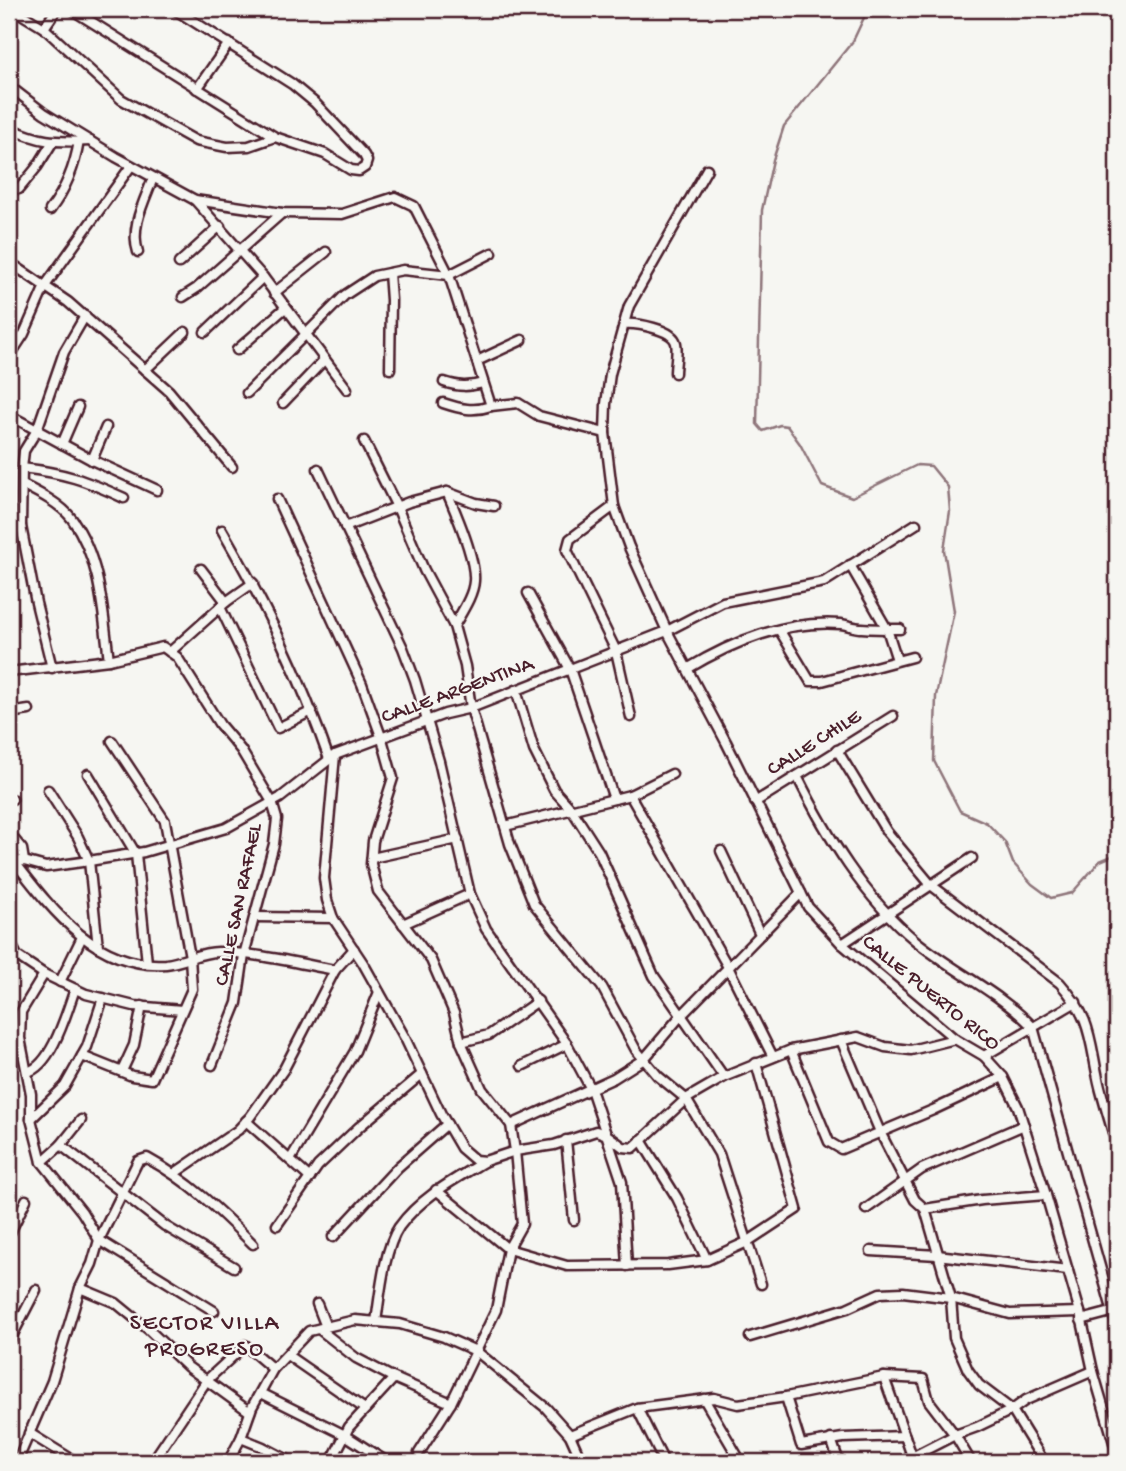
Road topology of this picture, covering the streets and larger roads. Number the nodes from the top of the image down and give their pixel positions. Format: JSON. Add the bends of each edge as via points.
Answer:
{"nodes":[{"id":1,"x":13,"y":9,"type":"edge"},
{"id":2,"x":58,"y":9,"type":"edge"},
{"id":3,"x":71,"y":9,"type":"edge"},
{"id":4,"x":174,"y":9,"type":"edge"},
{"id":5,"x":44,"y":28,"type":"junction"},
{"id":6,"x":229,"y":43,"type":"junction"},
{"id":7,"x":9,"y":86,"type":"edge"},
{"id":8,"x":197,"y":89,"type":"junction"},
{"id":9,"x":9,"y":128,"type":"edge"},
{"id":10,"x":275,"y":137,"type":"junction"},
{"id":11,"x":79,"y":141,"type":"junction"},
{"id":12,"x":90,"y":141,"type":"junction"},
{"id":13,"x":52,"y":143,"type":"junction"},
{"id":14,"x":131,"y":166,"type":"junction"},
{"id":15,"x":708,"y":169,"type":"dead end"},
{"id":16,"x":153,"y":178,"type":"junction"},
{"id":17,"x":19,"y":189,"type":"dead end"},
{"id":18,"x":195,"y":200,"type":"junction"},
{"id":19,"x":50,"y":210,"type":"dead end"},
{"id":20,"x":282,"y":213,"type":"junction"},
{"id":21,"x":220,"y":226,"type":"junction"},
{"id":22,"x":241,"y":251,"type":"junction"},
{"id":23,"x":326,"y":252,"type":"dead end"},
{"id":24,"x":138,"y":253,"type":"dead end"},
{"id":25,"x":492,"y":253,"type":"dead end"},
{"id":26,"x":179,"y":262,"type":"dead end"},
{"id":27,"x":12,"y":264,"type":"edge"},
{"id":28,"x":389,"y":273,"type":"junction"},
{"id":29,"x":449,"y":275,"type":"junction"},
{"id":30,"x":263,"y":277,"type":"junction"},
{"id":31,"x":9,"y":279,"type":"edge"},
{"id":32,"x":45,"y":286,"type":"junction"},
{"id":33,"x":274,"y":293,"type":"junction"},
{"id":34,"x":183,"y":297,"type":"dead end"},
{"id":35,"x":285,"y":308,"type":"junction"},
{"id":36,"x":85,"y":316,"type":"junction"},
{"id":37,"x":624,"y":324,"type":"junction"},
{"id":38,"x":185,"y":332,"type":"dead end"},
{"id":39,"x":205,"y":332,"type":"dead end"},
{"id":40,"x":306,"y":334,"type":"junction"},
{"id":41,"x":522,"y":340,"type":"dead end"},
{"id":42,"x":237,"y":350,"type":"dead end"},
{"id":43,"x":9,"y":357,"type":"edge"},
{"id":44,"x":324,"y":360,"type":"junction"},
{"id":45,"x":477,"y":361,"type":"junction"},
{"id":46,"x":390,"y":369,"type":"dead end"},
{"id":47,"x":145,"y":370,"type":"junction"},
{"id":48,"x":675,"y":373,"type":"dead end"},
{"id":49,"x":444,"y":382,"type":"dead end"},
{"id":50,"x":483,"y":383,"type":"junction"},
{"id":51,"x":347,"y":389,"type":"dead end"},
{"id":52,"x":247,"y":393,"type":"dead end"},
{"id":53,"x":283,"y":403,"type":"dead end"},
{"id":54,"x":443,"y":403,"type":"dead end"},
{"id":55,"x":78,"y":407,"type":"dead end"},
{"id":56,"x":491,"y":407,"type":"junction"},
{"id":57,"x":9,"y":415,"type":"edge"},
{"id":58,"x":106,"y":427,"type":"dead end"},
{"id":59,"x":37,"y":430,"type":"junction"},
{"id":60,"x":605,"y":433,"type":"junction"},
{"id":61,"x":363,"y":441,"type":"dead end"},
{"id":62,"x":62,"y":444,"type":"junction"},
{"id":63,"x":92,"y":460,"type":"junction"},
{"id":64,"x":232,"y":467,"type":"dead end"},
{"id":65,"x":22,"y":468,"type":"junction"},
{"id":66,"x":318,"y":469,"type":"dead end"},
{"id":67,"x":23,"y":485,"type":"junction"},
{"id":68,"x":157,"y":490,"type":"dead end"},
{"id":69,"x":447,"y":492,"type":"junction"},
{"id":70,"x":124,"y":498,"type":"dead end"},
{"id":71,"x":277,"y":499,"type":"dead end"},
{"id":72,"x":494,"y":506,"type":"dead end"},
{"id":73,"x":614,"y":506,"type":"junction"},
{"id":74,"x":397,"y":507,"type":"junction"},
{"id":75,"x":916,"y":524,"type":"dead end"},
{"id":76,"x":21,"y":526,"type":"junction"},
{"id":77,"x":345,"y":527,"type":"junction"},
{"id":78,"x":222,"y":530,"type":"dead end"},
{"id":79,"x":9,"y":532,"type":"edge"},
{"id":80,"x":850,"y":565,"type":"junction"},
{"id":81,"x":201,"y":569,"type":"dead end"},
{"id":82,"x":253,"y":583,"type":"junction"},
{"id":83,"x":528,"y":593,"type":"dead end"},
{"id":84,"x":223,"y":605,"type":"junction"},
{"id":85,"x":454,"y":626,"type":"junction"},
{"id":86,"x":887,"y":629,"type":"junction"},
{"id":87,"x":900,"y":629,"type":"dead end"},
{"id":88,"x":667,"y":631,"type":"junction"},
{"id":89,"x":780,"y":631,"type":"junction"},
{"id":90,"x":616,"y":651,"type":"junction"},
{"id":91,"x":170,"y":652,"type":"junction"},
{"id":92,"x":912,"y":657,"type":"dead end"},
{"id":93,"x":109,"y":660,"type":"junction"},
{"id":94,"x":897,"y":660,"type":"junction"},
{"id":95,"x":52,"y":668,"type":"junction"},
{"id":96,"x":570,"y":669,"type":"junction"},
{"id":97,"x":687,"y":669,"type":"junction"},
{"id":98,"x":9,"y":672,"type":"edge"},
{"id":99,"x":516,"y":690,"type":"junction"},
{"id":100,"x":471,"y":708,"type":"junction"},
{"id":101,"x":29,"y":710,"type":"dead end"},
{"id":102,"x":312,"y":711,"type":"junction"},
{"id":103,"x":9,"y":713,"type":"edge"},
{"id":104,"x":893,"y":716,"type":"dead end"},
{"id":105,"x":631,"y":717,"type":"dead end"},
{"id":106,"x":426,"y":721,"type":"junction"},
{"id":107,"x":383,"y":739,"type":"junction"},
{"id":108,"x":112,"y":741,"type":"dead end"},
{"id":109,"x":837,"y":750,"type":"junction"},
{"id":110,"x":332,"y":757,"type":"junction"},
{"id":111,"x":89,"y":774,"type":"dead end"},
{"id":112,"x":672,"y":774,"type":"dead end"},
{"id":113,"x":797,"y":776,"type":"junction"},
{"id":114,"x":48,"y":790,"type":"dead end"},
{"id":115,"x":631,"y":795,"type":"junction"},
{"id":116,"x":614,"y":799,"type":"junction"},
{"id":117,"x":272,"y":802,"type":"junction"},
{"id":118,"x":755,"y":802,"type":"junction"},
{"id":119,"x":572,"y":810,"type":"junction"},
{"id":120,"x":505,"y":826,"type":"junction"},
{"id":121,"x":9,"y":833,"type":"edge"},
{"id":122,"x":458,"y":839,"type":"junction"},
{"id":123,"x":170,"y":845,"type":"junction"},
{"id":124,"x":721,"y":851,"type":"dead end"},
{"id":125,"x":136,"y":854,"type":"junction"},
{"id":126,"x":372,"y":858,"type":"junction"},
{"id":127,"x":972,"y":858,"type":"dead end"},
{"id":128,"x":15,"y":861,"type":"edge"},
{"id":129,"x":89,"y":861,"type":"junction"},
{"id":130,"x":931,"y":885,"type":"junction"},
{"id":131,"x":470,"y":894,"type":"junction"},
{"id":132,"x":801,"y":894,"type":"junction"},
{"id":133,"x":888,"y":914,"type":"junction"},
{"id":134,"x":255,"y":917,"type":"junction"},
{"id":135,"x":333,"y":918,"type":"junction"},
{"id":136,"x":403,"y":924,"type":"junction"},
{"id":137,"x":760,"y":934,"type":"junction"},
{"id":138,"x":82,"y":937,"type":"junction"},
{"id":139,"x":9,"y":940,"type":"edge"},
{"id":140,"x":842,"y":944,"type":"junction"},
{"id":141,"x":97,"y":947,"type":"junction"},
{"id":142,"x":354,"y":949,"type":"junction"},
{"id":143,"x":244,"y":955,"type":"junction"},
{"id":144,"x":190,"y":957,"type":"junction"},
{"id":145,"x":147,"y":963,"type":"junction"},
{"id":146,"x":728,"y":967,"type":"junction"},
{"id":147,"x":335,"y":970,"type":"junction"},
{"id":148,"x":44,"y":974,"type":"junction"},
{"id":149,"x":60,"y":982,"type":"junction"},
{"id":150,"x":75,"y":989,"type":"junction"},
{"id":151,"x":379,"y":992,"type":"junction"},
{"id":152,"x":103,"y":998,"type":"junction"},
{"id":153,"x":538,"y":1001,"type":"junction"},
{"id":154,"x":1076,"y":1002,"type":"junction"},
{"id":155,"x":142,"y":1006,"type":"junction"},
{"id":156,"x":182,"y":1010,"type":"junction"},
{"id":157,"x":683,"y":1014,"type":"junction"},
{"id":158,"x":1033,"y":1027,"type":"junction"},
{"id":159,"x":955,"y":1039,"type":"junction"},
{"id":160,"x":841,"y":1040,"type":"junction"},
{"id":161,"x":461,"y":1042,"type":"junction"},
{"id":162,"x":567,"y":1044,"type":"junction"},
{"id":163,"x":791,"y":1050,"type":"junction"},
{"id":164,"x":82,"y":1056,"type":"junction"},
{"id":165,"x":984,"y":1056,"type":"junction"},
{"id":166,"x":773,"y":1057,"type":"junction"},
{"id":167,"x":644,"y":1059,"type":"junction"},
{"id":168,"x":756,"y":1063,"type":"junction"},
{"id":169,"x":212,"y":1065,"type":"dead end"},
{"id":170,"x":522,"y":1066,"type":"dead end"},
{"id":171,"x":122,"y":1071,"type":"junction"},
{"id":172,"x":27,"y":1072,"type":"junction"},
{"id":173,"x":422,"y":1074,"type":"junction"},
{"id":174,"x":724,"y":1077,"type":"junction"},
{"id":175,"x":1003,"y":1077,"type":"junction"},
{"id":176,"x":591,"y":1089,"type":"junction"},
{"id":177,"x":686,"y":1099,"type":"junction"},
{"id":178,"x":31,"y":1119,"type":"junction"},
{"id":179,"x":81,"y":1119,"type":"dead end"},
{"id":180,"x":246,"y":1121,"type":"junction"},
{"id":181,"x":447,"y":1124,"type":"junction"},
{"id":182,"x":510,"y":1125,"type":"junction"},
{"id":183,"x":1024,"y":1125,"type":"junction"},
{"id":184,"x":880,"y":1132,"type":"junction"},
{"id":185,"x":607,"y":1135,"type":"junction"},
{"id":186,"x":566,"y":1140,"type":"junction"},
{"id":187,"x":642,"y":1140,"type":"junction"},
{"id":188,"x":61,"y":1145,"type":"junction"},
{"id":189,"x":1117,"y":1146,"type":"edge"},
{"id":190,"x":515,"y":1151,"type":"junction"},
{"id":191,"x":290,"y":1160,"type":"junction"},
{"id":192,"x":485,"y":1161,"type":"junction"},
{"id":193,"x":42,"y":1162,"type":"junction"},
{"id":194,"x":175,"y":1173,"type":"junction"},
{"id":195,"x":310,"y":1178,"type":"junction"},
{"id":196,"x":905,"y":1179,"type":"junction"},
{"id":197,"x":436,"y":1190,"type":"junction"},
{"id":198,"x":121,"y":1193,"type":"junction"},
{"id":199,"x":1046,"y":1195,"type":"junction"},
{"id":200,"x":26,"y":1200,"type":"dead end"},
{"id":201,"x":866,"y":1209,"type":"dead end"},
{"id":202,"x":925,"y":1209,"type":"junction"},
{"id":203,"x":574,"y":1220,"type":"dead end"},
{"id":204,"x":277,"y":1225,"type":"dead end"},
{"id":205,"x":9,"y":1235,"type":"edge"},
{"id":206,"x":333,"y":1237,"type":"dead end"},
{"id":207,"x":99,"y":1240,"type":"junction"},
{"id":208,"x":747,"y":1242,"type":"junction"},
{"id":209,"x":253,"y":1244,"type":"dead end"},
{"id":210,"x":508,"y":1249,"type":"junction"},
{"id":211,"x":871,"y":1251,"type":"dead end"},
{"id":212,"x":937,"y":1255,"type":"junction"},
{"id":213,"x":706,"y":1260,"type":"junction"},
{"id":214,"x":627,"y":1266,"type":"junction"},
{"id":215,"x":234,"y":1267,"type":"dead end"},
{"id":216,"x":1068,"y":1270,"type":"junction"},
{"id":217,"x":761,"y":1284,"type":"dead end"},
{"id":218,"x":80,"y":1288,"type":"junction"},
{"id":219,"x":36,"y":1290,"type":"dead end"},
{"id":220,"x":951,"y":1298,"type":"junction"},
{"id":221,"x":317,"y":1304,"type":"dead end"},
{"id":222,"x":214,"y":1311,"type":"dead end"},
{"id":223,"x":1115,"y":1311,"type":"edge"},
{"id":224,"x":1080,"y":1316,"type":"junction"},
{"id":225,"x":376,"y":1322,"type":"junction"},
{"id":226,"x":1117,"y":1327,"type":"edge"},
{"id":227,"x":322,"y":1328,"type":"junction"},
{"id":228,"x":750,"y":1337,"type":"dead end"},
{"id":229,"x":9,"y":1342,"type":"edge"},
{"id":230,"x":476,"y":1350,"type":"junction"},
{"id":231,"x":287,"y":1355,"type":"junction"},
{"id":232,"x":274,"y":1369,"type":"junction"},
{"id":233,"x":1093,"y":1371,"type":"junction"},
{"id":234,"x":884,"y":1377,"type":"junction"},
{"id":235,"x":394,"y":1378,"type":"junction"},
{"id":236,"x":207,"y":1380,"type":"junction"},
{"id":237,"x":261,"y":1393,"type":"junction"},
{"id":238,"x":786,"y":1397,"type":"junction"},
{"id":239,"x":704,"y":1399,"type":"junction"},
{"id":240,"x":450,"y":1403,"type":"junction"},
{"id":241,"x":637,"y":1408,"type":"junction"},
{"id":242,"x":365,"y":1409,"type":"junction"},
{"id":243,"x":1012,"y":1410,"type":"junction"},
{"id":244,"x":250,"y":1412,"type":"junction"},
{"id":245,"x":29,"y":1433,"type":"junction"},
{"id":246,"x":345,"y":1435,"type":"junction"},
{"id":247,"x":570,"y":1435,"type":"junction"},
{"id":248,"x":955,"y":1435,"type":"junction"},
{"id":249,"x":905,"y":1436,"type":"junction"},
{"id":250,"x":240,"y":1438,"type":"junction"},
{"id":251,"x":831,"y":1440,"type":"junction"},
{"id":252,"x":419,"y":1453,"type":"dead end"},
{"id":253,"x":1117,"y":1453,"type":"edge"},
{"id":254,"x":913,"y":1460,"type":"edge"},
{"id":255,"x":17,"y":1462,"type":"edge"},
{"id":256,"x":76,"y":1462,"type":"edge"},
{"id":257,"x":152,"y":1462,"type":"edge"},
{"id":258,"x":228,"y":1462,"type":"edge"},
{"id":259,"x":292,"y":1462,"type":"edge"},
{"id":260,"x":331,"y":1462,"type":"edge"},
{"id":261,"x":387,"y":1462,"type":"edge"},
{"id":262,"x":582,"y":1462,"type":"edge"},
{"id":263,"x":664,"y":1462,"type":"edge"},
{"id":264,"x":741,"y":1462,"type":"edge"},
{"id":265,"x":839,"y":1462,"type":"edge"},
{"id":266,"x":902,"y":1462,"type":"edge"},
{"id":267,"x":971,"y":1462,"type":"edge"},
{"id":268,"x":1044,"y":1462,"type":"edge"}],
"edges":[{"from":1,"to":5,"type":"street"},
{"from":2,"to":5,"type":"street"},
{"from":3,"to":8,"type":"street"},
{"from":4,"to":6,"type":"street"},
{"from":5,"to":10,"type":"street","via":[[121,99],[196,141],[249,146]]},
{"from":6,"to":8,"type":"street"},
{"from":6,"to":10,"type":"street","via":[[315,103],[364,155],[367,164],[359,171],[351,170],[325,154]]},
{"from":7,"to":12,"type":"street"},
{"from":8,"to":10,"type":"street"},
{"from":9,"to":13,"type":"street"},
{"from":11,"to":12,"type":"street"},
{"from":11,"to":13,"type":"street"},
{"from":11,"to":19,"type":"street","via":[[76,161]]},
{"from":12,"to":14,"type":"street"},
{"from":13,"to":17,"type":"street"},
{"from":14,"to":16,"type":"street"},
{"from":14,"to":32,"type":"street"},
{"from":15,"to":37,"type":"street","name":"CALLE PUERTO RICO","via":[[628,306]]},
{"from":16,"to":18,"type":"street"},
{"from":16,"to":24,"type":"street","via":[[135,229]]},
{"from":18,"to":20,"type":"street"},
{"from":18,"to":21,"type":"street"},
{"from":20,"to":22,"type":"street"},
{"from":20,"to":29,"type":"street","via":[[342,214],[395,197],[414,206]]},
{"from":21,"to":22,"type":"street"},
{"from":21,"to":26,"type":"street"},
{"from":22,"to":30,"type":"street"},
{"from":22,"to":34,"type":"street"},
{"from":23,"to":33,"type":"street"},
{"from":25,"to":29,"type":"street"},
{"from":27,"to":31,"type":"street"},
{"from":27,"to":32,"type":"street"},
{"from":28,"to":29,"type":"street"},
{"from":28,"to":40,"type":"street","via":[[374,276],[345,295]]},
{"from":28,"to":46,"type":"street"},
{"from":29,"to":45,"type":"street"},
{"from":30,"to":33,"type":"street"},
{"from":30,"to":39,"type":"street"},
{"from":32,"to":36,"type":"street"},
{"from":32,"to":43,"type":"street"},
{"from":33,"to":35,"type":"street"},
{"from":35,"to":40,"type":"street"},
{"from":35,"to":42,"type":"street"},
{"from":36,"to":47,"type":"street"},
{"from":36,"to":59,"type":"street","via":[[64,352]]},
{"from":37,"to":48,"type":"street","via":[[671,335],[676,344]]},
{"from":37,"to":60,"type":"street","name":"CALLE PUERTO RICO","via":[[610,374]]},
{"from":38,"to":47,"type":"street"},
{"from":40,"to":44,"type":"street"},
{"from":40,"to":52,"type":"street"},
{"from":41,"to":45,"type":"street"},
{"from":44,"to":51,"type":"street"},
{"from":44,"to":53,"type":"street"},
{"from":45,"to":50,"type":"street"},
{"from":47,"to":64,"type":"street","via":[[169,391]]},
{"from":49,"to":50,"type":"street","via":[[457,386]]},
{"from":50,"to":56,"type":"street"},
{"from":54,"to":56,"type":"street","via":[[478,411]]},
{"from":55,"to":62,"type":"street"},
{"from":56,"to":60,"type":"street","via":[[517,404],[539,416]]},
{"from":57,"to":59,"type":"street"},
{"from":58,"to":63,"type":"street"},
{"from":59,"to":62,"type":"street"},
{"from":59,"to":65,"type":"street","via":[[24,451]]},
{"from":60,"to":73,"type":"street","name":"CALLE PUERTO RICO"},
{"from":61,"to":74,"type":"street"},
{"from":62,"to":63,"type":"street"},
{"from":63,"to":68,"type":"street"},
{"from":65,"to":67,"type":"street"},
{"from":65,"to":70,"type":"street","via":[[60,472]]},
{"from":66,"to":77,"type":"street"},
{"from":67,"to":76,"type":"street"},
{"from":67,"to":93,"type":"street","via":[[70,517],[84,539],[100,592]]},
{"from":69,"to":72,"type":"street"},
{"from":69,"to":74,"type":"street"},
{"from":69,"to":85,"type":"street","via":[[457,513],[474,582]]},
{"from":71,"to":107,"type":"street"},
{"from":73,"to":88,"type":"street","name":"CALLE PUERTO RICO"},
{"from":73,"to":90,"type":"street","via":[[570,539],[567,550]]},
{"from":74,"to":77,"type":"street"},
{"from":74,"to":85,"type":"street"},
{"from":75,"to":80,"type":"street","name":"CALLE ARGENTINA"},
{"from":76,"to":79,"type":"street"},
{"from":76,"to":95,"type":"street"},
{"from":77,"to":106,"type":"street","via":[[403,648]]},
{"from":78,"to":82,"type":"street"},
{"from":80,"to":86,"type":"street"},
{"from":80,"to":88,"type":"street","name":"CALLE ARGENTINA","via":[[824,582],[723,602]]},
{"from":81,"to":84,"type":"street"},
{"from":82,"to":84,"type":"street"},
{"from":82,"to":102,"type":"street"},
{"from":83,"to":96,"type":"street"},
{"from":84,"to":91,"type":"street"},
{"from":84,"to":102,"type":"street","via":[[278,728]]},
{"from":85,"to":100,"type":"street"},
{"from":86,"to":87,"type":"street"},
{"from":86,"to":89,"type":"street","via":[[840,624]]},
{"from":86,"to":94,"type":"street"},
{"from":88,"to":90,"type":"street","name":"CALLE ARGENTINA"},
{"from":88,"to":97,"type":"street","name":"CALLE PUERTO RICO"},
{"from":89,"to":94,"type":"street","via":[[810,681]]},
{"from":89,"to":97,"type":"street","via":[[766,631],[724,648]]},
{"from":90,"to":96,"type":"street","name":"CALLE ARGENTINA"},
{"from":90,"to":105,"type":"street"},
{"from":91,"to":93,"type":"street","via":[[163,647]]},
{"from":91,"to":117,"type":"street","name":"CALLE SAN RAFAEL","via":[[241,750]]},
{"from":92,"to":94,"type":"street"},
{"from":93,"to":95,"type":"street"},
{"from":95,"to":98,"type":"street"},
{"from":96,"to":99,"type":"street","name":"CALLE ARGENTINA"},
{"from":96,"to":116,"type":"street"},
{"from":97,"to":118,"type":"street","name":"CALLE PUERTO RICO"},
{"from":99,"to":100,"type":"street","name":"CALLE ARGENTINA"},
{"from":99,"to":119,"type":"street","via":[[534,750],[554,790]]},
{"from":100,"to":106,"type":"street","name":"CALLE ARGENTINA"},
{"from":100,"to":120,"type":"street"},
{"from":101,"to":103,"type":"street"},
{"from":102,"to":110,"type":"street"},
{"from":104,"to":109,"type":"street","name":"CALLE CHILE"},
{"from":106,"to":107,"type":"street","name":"CALLE ARGENTINA"},
{"from":106,"to":122,"type":"street"},
{"from":107,"to":110,"type":"street","name":"CALLE ARGENTINA"},
{"from":107,"to":126,"type":"street","via":[[393,778]]},
{"from":108,"to":123,"type":"street","via":[[164,821]]},
{"from":109,"to":113,"type":"street","name":"CALLE CHILE"},
{"from":109,"to":130,"type":"street","via":[[887,832]]},
{"from":110,"to":117,"type":"street","name":"CALLE ARGENTINA"},
{"from":110,"to":135,"type":"street","via":[[324,878]]},
{"from":111,"to":125,"type":"street"},
{"from":112,"to":115,"type":"street"},
{"from":113,"to":118,"type":"street","name":"CALLE CHILE"},
{"from":113,"to":133,"type":"street","via":[[825,831]]},
{"from":114,"to":129,"type":"street"},
{"from":115,"to":116,"type":"street"},
{"from":115,"to":146,"type":"street"},
{"from":116,"to":119,"type":"street"},
{"from":117,"to":123,"type":"street","name":"CALLE ARGENTINA","via":[[226,828]]},
{"from":117,"to":134,"type":"street","name":"CALLE SAN RAFAEL","via":[[277,819],[274,844]]},
{"from":118,"to":132,"type":"street","name":"CALLE PUERTO RICO"},
{"from":119,"to":120,"type":"street"},
{"from":119,"to":157,"type":"street","via":[[599,852],[654,976]]},
{"from":120,"to":167,"type":"street","via":[[534,904],[602,987]]},
{"from":121,"to":128,"type":"street","via":[[22,849]]},
{"from":122,"to":126,"type":"street"},
{"from":122,"to":131,"type":"street"},
{"from":123,"to":125,"type":"street","name":"CALLE ARGENTINA"},
{"from":123,"to":144,"type":"street"},
{"from":124,"to":137,"type":"street"},
{"from":125,"to":129,"type":"street","name":"CALLE ARGENTINA"},
{"from":125,"to":145,"type":"street"},
{"from":126,"to":136,"type":"street","via":[[378,891]]},
{"from":127,"to":130,"type":"street"},
{"from":128,"to":129,"type":"street","name":"CALLE ARGENTINA","via":[[46,867]]},
{"from":128,"to":138,"type":"street","via":[[53,911]]},
{"from":129,"to":141,"type":"street"},
{"from":130,"to":133,"type":"street"},
{"from":130,"to":154,"type":"street","via":[[1060,983]]},
{"from":131,"to":136,"type":"street"},
{"from":131,"to":153,"type":"street","via":[[486,929]]},
{"from":132,"to":137,"type":"street"},
{"from":132,"to":140,"type":"street","name":"CALLE PUERTO RICO"},
{"from":133,"to":140,"type":"street"},
{"from":133,"to":158,"type":"street","via":[[916,941],[1014,1008]]},
{"from":134,"to":135,"type":"street"},
{"from":134,"to":143,"type":"street","name":"CALLE SAN RAFAEL"},
{"from":135,"to":142,"type":"street"},
{"from":136,"to":161,"type":"street","via":[[431,960]]},
{"from":137,"to":146,"type":"street"},
{"from":138,"to":141,"type":"street"},
{"from":138,"to":149,"type":"street"},
{"from":139,"to":148,"type":"street","via":[[17,956]]},
{"from":140,"to":159,"type":"street","name":"CALLE PUERTO RICO"},
{"from":141,"to":145,"type":"street"},
{"from":142,"to":147,"type":"street"},
{"from":142,"to":151,"type":"street"},
{"from":143,"to":144,"type":"street","via":[[218,952]]},
{"from":143,"to":147,"type":"street"},
{"from":143,"to":169,"type":"street","name":"CALLE SAN RAFAEL","via":[[237,1003]]},
{"from":144,"to":145,"type":"street","via":[[168,964]]},
{"from":144,"to":156,"type":"street","via":[[192,989]]},
{"from":146,"to":157,"type":"street"},
{"from":146,"to":166,"type":"street"},
{"from":147,"to":180,"type":"street","via":[[284,1069]]},
{"from":148,"to":149,"type":"street"},
{"from":148,"to":172,"type":"street","via":[[21,1012],[20,1038]]},
{"from":149,"to":150,"type":"street"},
{"from":150,"to":152,"type":"street"},
{"from":150,"to":172,"type":"street","via":[[55,1040],[38,1066]]},
{"from":151,"to":173,"type":"street"},
{"from":151,"to":191,"type":"street","via":[[355,1051]]},
{"from":152,"to":155,"type":"street"},
{"from":152,"to":164,"type":"street"},
{"from":153,"to":161,"type":"street","via":[[489,1035]]},
{"from":153,"to":162,"type":"street"},
{"from":154,"to":158,"type":"street"},
{"from":154,"to":189,"type":"street","via":[[1090,1034]]},
{"from":155,"to":156,"type":"street"},
{"from":155,"to":171,"type":"street","via":[[134,1045]]},
{"from":156,"to":171,"type":"street","via":[[152,1079]]},
{"from":157,"to":167,"type":"street"},
{"from":157,"to":174,"type":"street"},
{"from":158,"to":165,"type":"street"},
{"from":158,"to":223,"type":"street"},
{"from":159,"to":160,"type":"street","via":[[911,1050],[858,1037]]},
{"from":159,"to":165,"type":"street","name":"CALLE PUERTO RICO"},
{"from":160,"to":163,"type":"street"},
{"from":160,"to":184,"type":"street"},
{"from":161,"to":182,"type":"street","via":[[482,1089]]},
{"from":162,"to":170,"type":"street"},
{"from":162,"to":176,"type":"street"},
{"from":163,"to":166,"type":"street"},
{"from":163,"to":184,"type":"street","via":[[834,1147],[848,1147]]},
{"from":164,"to":171,"type":"street"},
{"from":164,"to":178,"type":"street","via":[[65,1086]]},
{"from":165,"to":175,"type":"street","name":"CALLE PUERTO RICO"},
{"from":166,"to":168,"type":"street"},
{"from":167,"to":176,"type":"street"},
{"from":167,"to":177,"type":"street"},
{"from":168,"to":174,"type":"street"},
{"from":168,"to":208,"type":"street","via":[[797,1209]]},
{"from":172,"to":178,"type":"street"},
{"from":173,"to":181,"type":"street"},
{"from":173,"to":195,"type":"street","via":[[359,1127]]},
{"from":174,"to":177,"type":"street"},
{"from":175,"to":183,"type":"street","name":"CALLE PUERTO RICO"},
{"from":175,"to":184,"type":"street"},
{"from":176,"to":182,"type":"street"},
{"from":176,"to":185,"type":"street"},
{"from":177,"to":187,"type":"street"},
{"from":177,"to":208,"type":"street","via":[[719,1154]]},
{"from":178,"to":193,"type":"street"},
{"from":179,"to":188,"type":"street"},
{"from":180,"to":191,"type":"street"},
{"from":180,"to":194,"type":"street"},
{"from":181,"to":192,"type":"street","via":[[461,1148],[475,1160]]},
{"from":181,"to":206,"type":"street","via":[[398,1167]]},
{"from":182,"to":190,"type":"street"},
{"from":183,"to":196,"type":"street"},
{"from":183,"to":199,"type":"street","name":"CALLE PUERTO RICO"},
{"from":184,"to":196,"type":"street"},
{"from":185,"to":186,"type":"street","via":[[596,1131]]},
{"from":185,"to":187,"type":"street","via":[[624,1147],[633,1148]]},
{"from":185,"to":214,"type":"street","via":[[622,1182]]},
{"from":186,"to":190,"type":"street"},
{"from":186,"to":203,"type":"street"},
{"from":187,"to":213,"type":"street","via":[[677,1198]]},
{"from":188,"to":193,"type":"street"},
{"from":188,"to":198,"type":"street"},
{"from":190,"to":192,"type":"street"},
{"from":190,"to":210,"type":"street","via":[[522,1224]]},
{"from":191,"to":195,"type":"street"},
{"from":192,"to":197,"type":"street"},
{"from":193,"to":207,"type":"street"},
{"from":194,"to":198,"type":"street","via":[[146,1158],[138,1161]]},
{"from":194,"to":209,"type":"street"},
{"from":195,"to":204,"type":"street"},
{"from":196,"to":201,"type":"street"},
{"from":196,"to":202,"type":"street"},
{"from":197,"to":210,"type":"street"},
{"from":197,"to":225,"type":"street","via":[[398,1229],[389,1251]]},
{"from":198,"to":207,"type":"street"},
{"from":198,"to":215,"type":"street","via":[[165,1226]]},
{"from":199,"to":202,"type":"street"},
{"from":199,"to":216,"type":"street","name":"CALLE PUERTO RICO"},
{"from":200,"to":205,"type":"street"},
{"from":202,"to":212,"type":"street"},
{"from":207,"to":218,"type":"street"},
{"from":207,"to":222,"type":"street"},
{"from":208,"to":213,"type":"street"},
{"from":208,"to":217,"type":"street"},
{"from":210,"to":214,"type":"street","via":[[567,1266]]},
{"from":210,"to":230,"type":"street","via":[[496,1310]]},
{"from":211,"to":212,"type":"street"},
{"from":212,"to":216,"type":"street"},
{"from":212,"to":220,"type":"street"},
{"from":213,"to":214,"type":"street"},
{"from":216,"to":224,"type":"street","name":"CALLE PUERTO RICO"},
{"from":218,"to":236,"type":"street","via":[[116,1303]]},
{"from":218,"to":245,"type":"street","via":[[52,1381]]},
{"from":219,"to":229,"type":"street"},
{"from":220,"to":224,"type":"street","via":[[1010,1314]]},
{"from":220,"to":228,"type":"street","via":[[880,1293]]},
{"from":220,"to":243,"type":"street","via":[[954,1338],[968,1370],[979,1385]]},
{"from":221,"to":227,"type":"street"},
{"from":223,"to":224,"type":"street"},
{"from":223,"to":226,"type":"street"},
{"from":224,"to":233,"type":"street","name":"CALLE PUERTO RICO"},
{"from":225,"to":227,"type":"street","via":[[355,1320]]},
{"from":225,"to":230,"type":"street","via":[[400,1324]]},
{"from":227,"to":231,"type":"street","via":[[309,1331]]},
{"from":227,"to":235,"type":"street","via":[[356,1357]]},
{"from":230,"to":240,"type":"street"},
{"from":230,"to":247,"type":"street","via":[[546,1408]]},
{"from":231,"to":232,"type":"street"},
{"from":231,"to":242,"type":"street"},
{"from":232,"to":236,"type":"street","via":[[245,1345]]},
{"from":232,"to":237,"type":"street"},
{"from":233,"to":243,"type":"street"},
{"from":233,"to":253,"type":"street","name":"CALLE PUERTO RICO"},
{"from":234,"to":238,"type":"street"},
{"from":234,"to":248,"type":"street","via":[[923,1379],[929,1401]]},
{"from":234,"to":249,"type":"street"},
{"from":235,"to":240,"type":"street"},
{"from":235,"to":242,"type":"street"},
{"from":236,"to":244,"type":"street"},
{"from":236,"to":257,"type":"street"},
{"from":237,"to":244,"type":"street"},
{"from":237,"to":246,"type":"street"},
{"from":238,"to":239,"type":"street","via":[[738,1404]]},
{"from":238,"to":251,"type":"street","via":[[801,1445]]},
{"from":239,"to":241,"type":"street"},
{"from":239,"to":264,"type":"street"},
{"from":240,"to":252,"type":"street"},
{"from":241,"to":247,"type":"street"},
{"from":241,"to":263,"type":"street"},
{"from":242,"to":246,"type":"street"},
{"from":243,"to":248,"type":"street"},
{"from":243,"to":268,"type":"street"},
{"from":244,"to":250,"type":"street"},
{"from":245,"to":255,"type":"street"},
{"from":245,"to":256,"type":"street"},
{"from":246,"to":260,"type":"street"},
{"from":246,"to":261,"type":"street"},
{"from":247,"to":262,"type":"street"},
{"from":248,"to":254,"type":"street"},
{"from":248,"to":267,"type":"street"},
{"from":249,"to":251,"type":"street"},
{"from":249,"to":254,"type":"street"},
{"from":250,"to":258,"type":"street"},
{"from":250,"to":259,"type":"street"},
{"from":251,"to":265,"type":"street"},
{"from":254,"to":266,"type":"street"}]}
